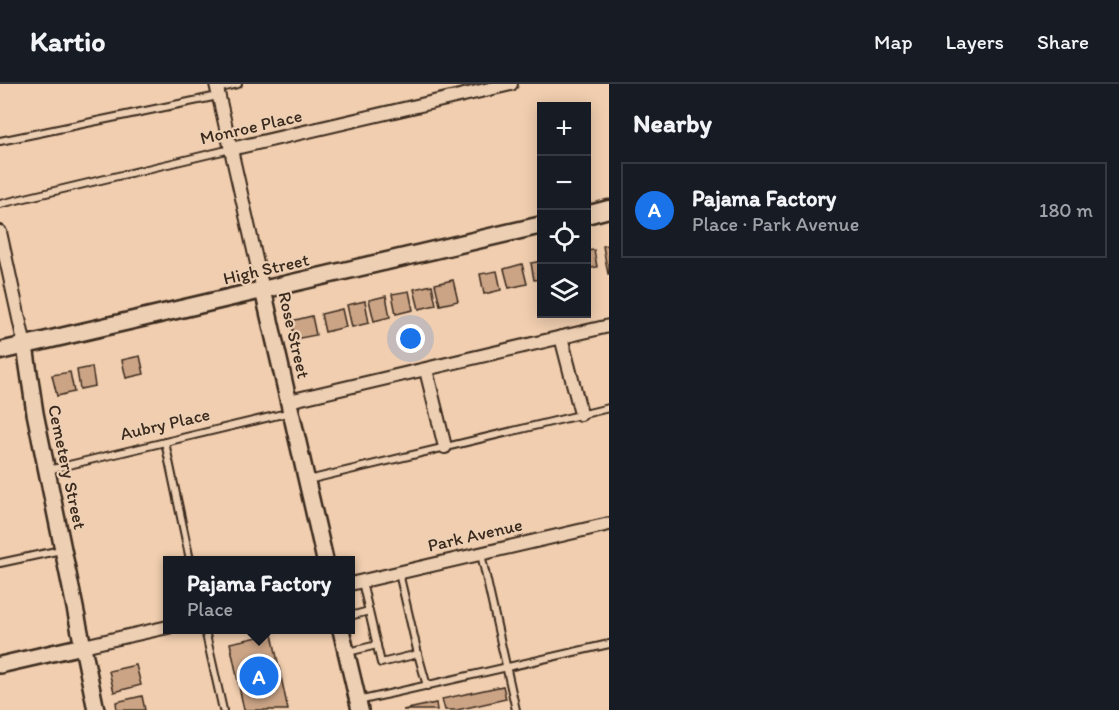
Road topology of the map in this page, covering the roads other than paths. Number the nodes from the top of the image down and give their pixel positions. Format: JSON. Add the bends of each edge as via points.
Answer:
{"nodes":[{"id":1,"x":238,"y":84,"type":"edge"},
{"id":2,"x":511,"y":84,"type":"edge"},
{"id":3,"x":217,"y":90,"type":"edge"},
{"id":4,"x":0,"y":141,"type":"edge"},
{"id":5,"x":231,"y":149,"type":"junction"},
{"id":6,"x":0,"y":204,"type":"edge"},
{"id":7,"x":609,"y":209,"type":"edge"},
{"id":8,"x":591,"y":214,"type":"edge"},
{"id":9,"x":537,"y":226,"type":"edge"},
{"id":10,"x":0,"y":232,"type":"edge"},
{"id":11,"x":263,"y":290,"type":"junction"},
{"id":12,"x":609,"y":326,"type":"edge"},
{"id":13,"x":561,"y":338,"type":"junction"},
{"id":14,"x":25,"y":346,"type":"junction"},
{"id":15,"x":0,"y":351,"type":"edge"},
{"id":16,"x":426,"y":370,"type":"junction"},
{"id":17,"x":290,"y":407,"type":"junction"},
{"id":18,"x":609,"y":408,"type":"edge"},
{"id":19,"x":581,"y":414,"type":"junction"},
{"id":20,"x":165,"y":442,"type":"junction"},
{"id":21,"x":445,"y":447,"type":"junction"},
{"id":22,"x":47,"y":470,"type":"junction"},
{"id":23,"x":307,"y":480,"type":"junction"},
{"id":24,"x":609,"y":524,"type":"edge"},
{"id":25,"x":65,"y":549,"type":"junction"},
{"id":26,"x":481,"y":554,"type":"junction"},
{"id":27,"x":189,"y":556,"type":"edge"},
{"id":28,"x":324,"y":556,"type":"edge"},
{"id":29,"x":0,"y":563,"type":"edge"},
{"id":30,"x":399,"y":573,"type":"junction"},
{"id":31,"x":356,"y":583,"type":"edge"},
{"id":32,"x":369,"y":611,"type":"junction"},
{"id":33,"x":355,"y":615,"type":"edge"},
{"id":34,"x":163,"y":628,"type":"edge"},
{"id":35,"x":206,"y":634,"type":"edge"},
{"id":36,"x":342,"y":634,"type":"edge"},
{"id":37,"x":609,"y":644,"type":"edge"},
{"id":38,"x":377,"y":645,"type":"junction"},
{"id":39,"x":83,"y":646,"type":"junction"},
{"id":40,"x":347,"y":653,"type":"junction"},
{"id":41,"x":418,"y":654,"type":"junction"},
{"id":42,"x":0,"y":665,"type":"edge"},
{"id":43,"x":506,"y":668,"type":"junction"},
{"id":44,"x":427,"y":686,"type":"junction"},
{"id":45,"x":359,"y":706,"type":"edge"},
{"id":46,"x":96,"y":710,"type":"edge"},
{"id":47,"x":223,"y":710,"type":"edge"},
{"id":48,"x":516,"y":710,"type":"edge"}],
"edges":[{"from":1,"to":3,"type":"lane"},
{"from":2,"to":5,"type":"street","name":"Monroe Place"},
{"from":3,"to":4,"type":"lane"},
{"from":3,"to":5,"type":"street","name":"Rose Street"},
{"from":5,"to":6,"type":"lane","name":"Monroe Place"},
{"from":5,"to":11,"type":"street","name":"Rose Street"},
{"from":7,"to":8,"type":"main road"},
{"from":9,"to":11,"type":"main road","name":"High Street"},
{"from":10,"to":14,"type":"street","name":"Cemetery Street"},
{"from":11,"to":14,"type":"main road","name":"High Street"},
{"from":11,"to":17,"type":"street","name":"Rose Street"},
{"from":12,"to":13,"type":"street","name":"Aubry Place"},
{"from":13,"to":16,"type":"street","name":"Aubry Place"},
{"from":13,"to":19,"type":"street"},
{"from":14,"to":15,"type":"main road","name":"High Street"},
{"from":14,"to":22,"type":"street","name":"Cemetery Street"},
{"from":16,"to":17,"type":"street","name":"Aubry Place"},
{"from":16,"to":21,"type":"street"},
{"from":17,"to":20,"type":"lane","name":"Aubry Place"},
{"from":17,"to":23,"type":"street","name":"Rose Street"},
{"from":18,"to":19,"type":"lane"},
{"from":19,"to":21,"type":"lane"},
{"from":20,"to":22,"type":"lane","name":"Aubry Place"},
{"from":20,"to":27,"type":"lane"},
{"from":21,"to":23,"type":"lane"},
{"from":22,"to":25,"type":"street","name":"Cemetery Street"},
{"from":23,"to":28,"type":"street","name":"Rose Street"},
{"from":24,"to":26,"type":"street","name":"Park Avenue"},
{"from":25,"to":29,"type":"lane"},
{"from":25,"to":39,"type":"street","name":"Cemetery Street"},
{"from":26,"to":30,"type":"street","name":"Park Avenue"},
{"from":26,"to":43,"type":"lane"},
{"from":30,"to":31,"type":"street","name":"Park Avenue"},
{"from":30,"to":41,"type":"lane"},
{"from":31,"to":32,"type":"lane"},
{"from":32,"to":33,"type":"lane"},
{"from":32,"to":38,"type":"lane"},
{"from":34,"to":39,"type":"street"},
{"from":35,"to":47,"type":"lane"},
{"from":36,"to":40,"type":"street"},
{"from":37,"to":43,"type":"lane"},
{"from":38,"to":40,"type":"lane"},
{"from":38,"to":41,"type":"lane","via":[[381,663]]},
{"from":39,"to":42,"type":"street"},
{"from":39,"to":46,"type":"street","name":"Cemetery Street"},
{"from":40,"to":45,"type":"street"},
{"from":41,"to":44,"type":"lane"},
{"from":43,"to":44,"type":"lane"},
{"from":43,"to":48,"type":"lane"},
{"from":44,"to":45,"type":"lane"}]}
